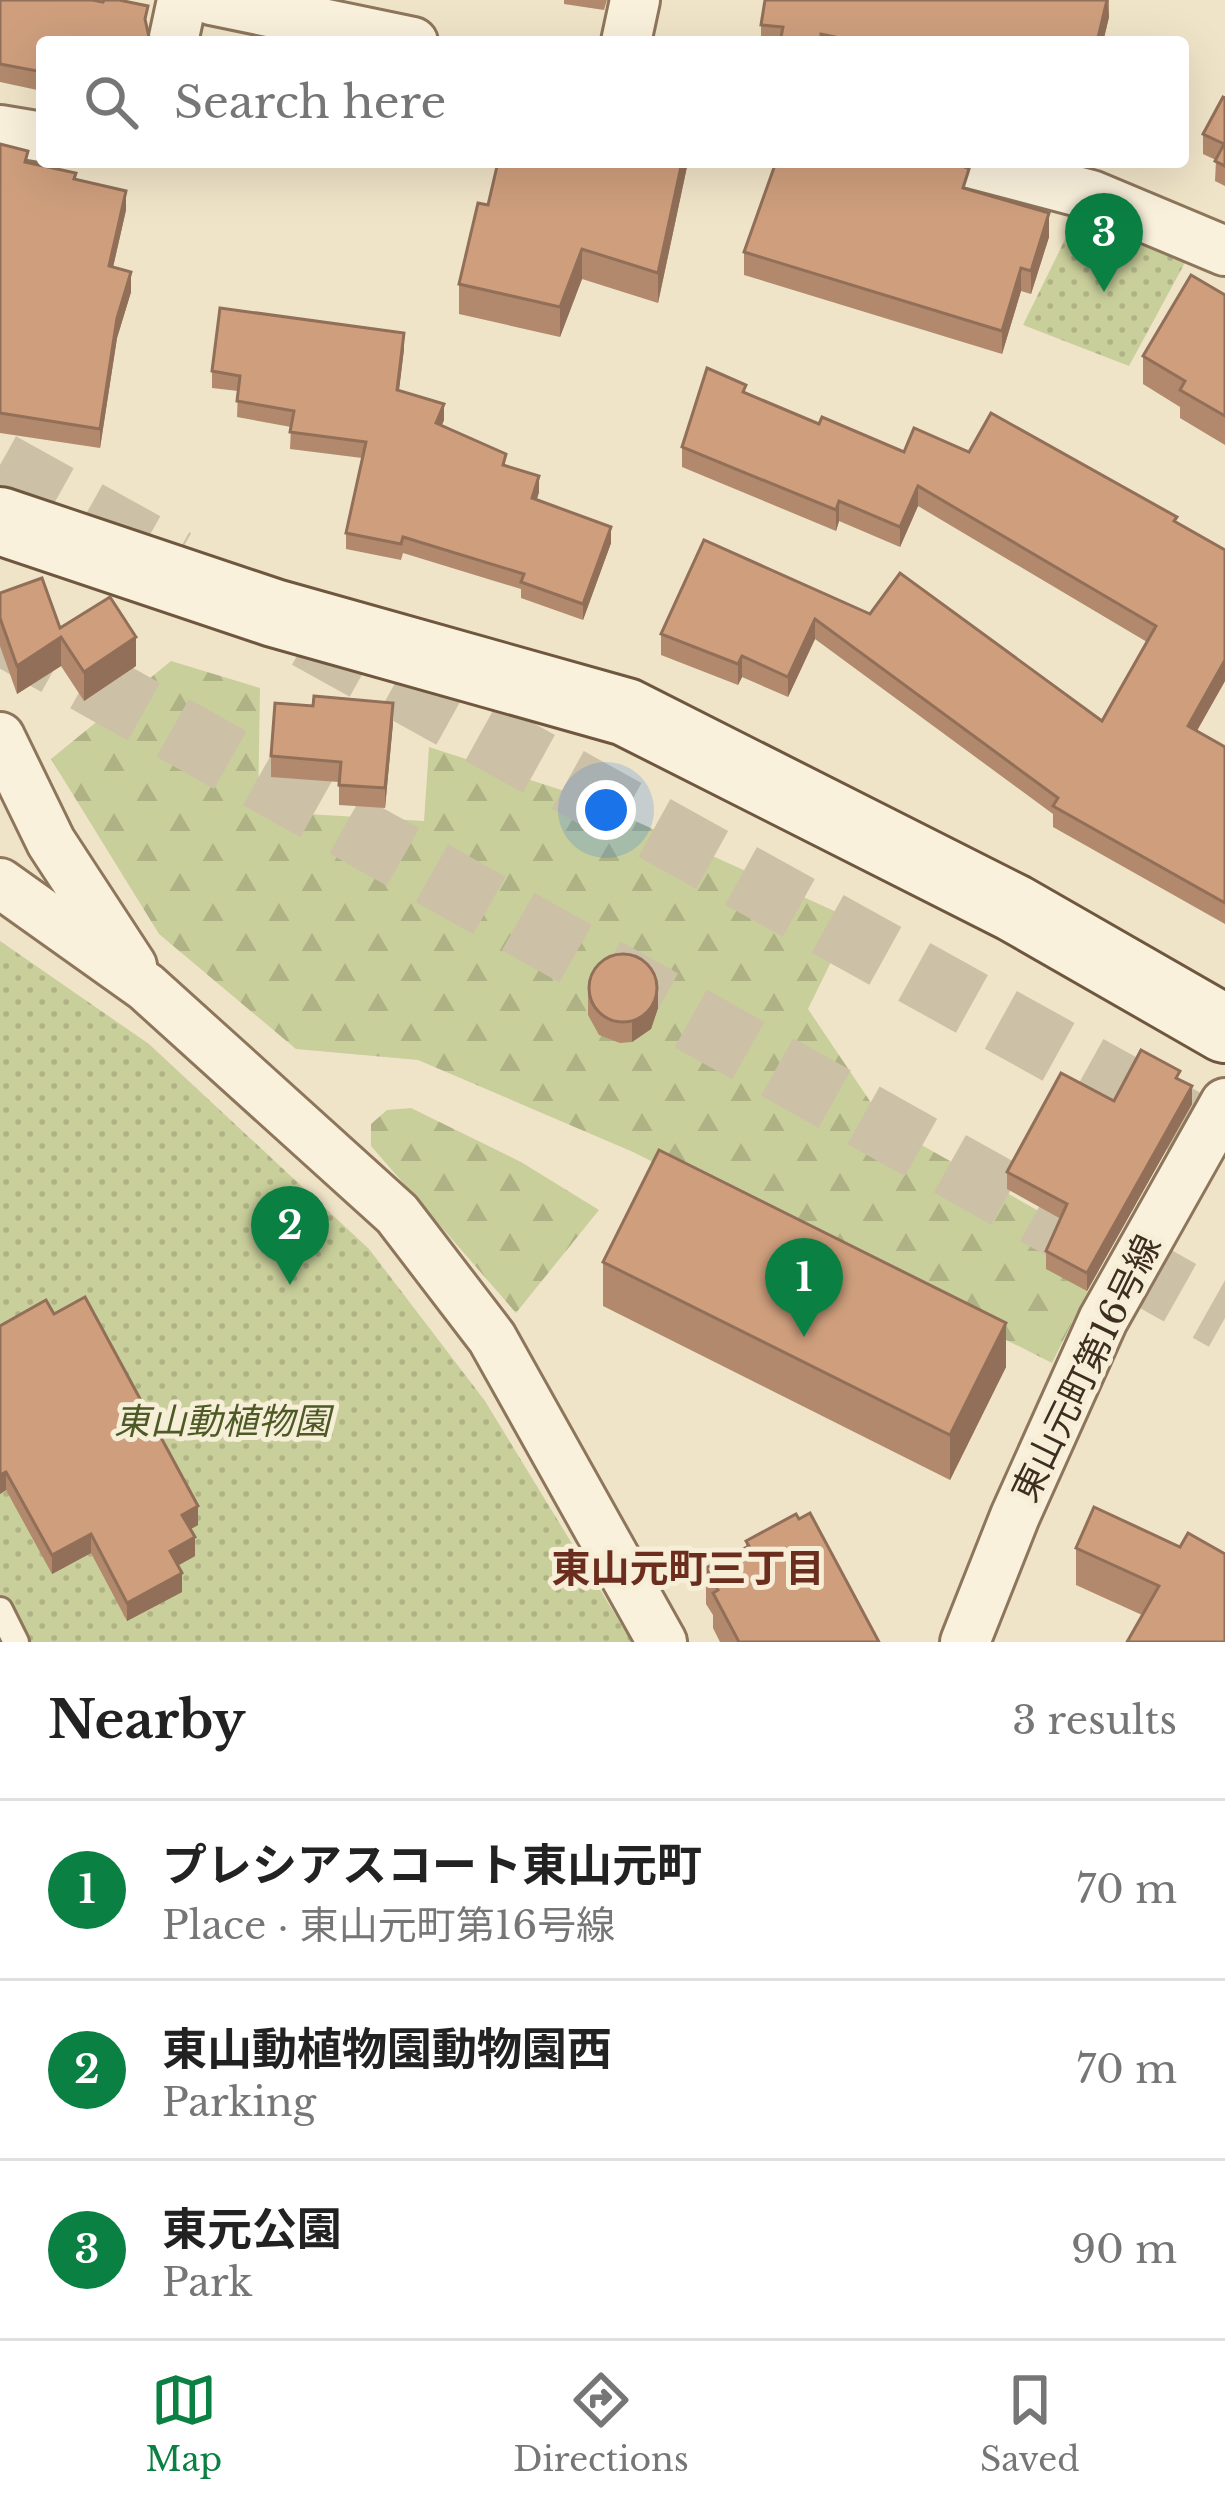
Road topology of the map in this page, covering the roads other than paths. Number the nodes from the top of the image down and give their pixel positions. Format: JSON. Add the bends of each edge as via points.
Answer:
{"nodes":[{"id":1,"x":182,"y":0,"type":"edge"},
{"id":2,"x":211,"y":0,"type":"edge"},
{"id":3,"x":635,"y":0,"type":"edge"},
{"id":4,"x":173,"y":36,"type":"edge"},
{"id":5,"x":384,"y":36,"type":"edge"},
{"id":6,"x":627,"y":36,"type":"edge"},
{"id":7,"x":0,"y":130,"type":"edge"},
{"id":8,"x":36,"y":136,"type":"edge"},
{"id":9,"x":989,"y":168,"type":"edge"},
{"id":10,"x":1225,"y":251,"type":"edge"},
{"id":11,"x":0,"y":521,"type":"edge"},
{"id":12,"x":0,"y":737,"type":"edge"},
{"id":13,"x":0,"y":883,"type":"edge"},
{"id":14,"x":146,"y":988,"type":"junction"},
{"id":15,"x":1225,"y":1029,"type":"edge"},
{"id":16,"x":1225,"y":1103,"type":"edge"},
{"id":17,"x":0,"y":1610,"type":"edge"},
{"id":18,"x":16,"y":1642,"type":"edge"},
{"id":19,"x":662,"y":1642,"type":"edge"},
{"id":20,"x":965,"y":1642,"type":"edge"}],
"edges":[{"from":1,"to":4,"type":"street"},
{"from":2,"to":5,"type":"street"},
{"from":3,"to":6,"type":"street"},
{"from":7,"to":8,"type":"street"},
{"from":9,"to":10,"type":"street","via":[[1090,195]]},
{"from":11,"to":15,"type":"street","via":[[274,613],[626,712],[1013,908]]},
{"from":12,"to":14,"type":"street","via":[[51,842]]},
{"from":13,"to":14,"type":"street"},
{"from":14,"to":19,"type":"street","via":[[397,1214],[492,1338]]},
{"from":16,"to":20,"type":"street","name":"東山元町第16号線","via":[[1103,1319]]},
{"from":17,"to":18,"type":"lane"}]}
